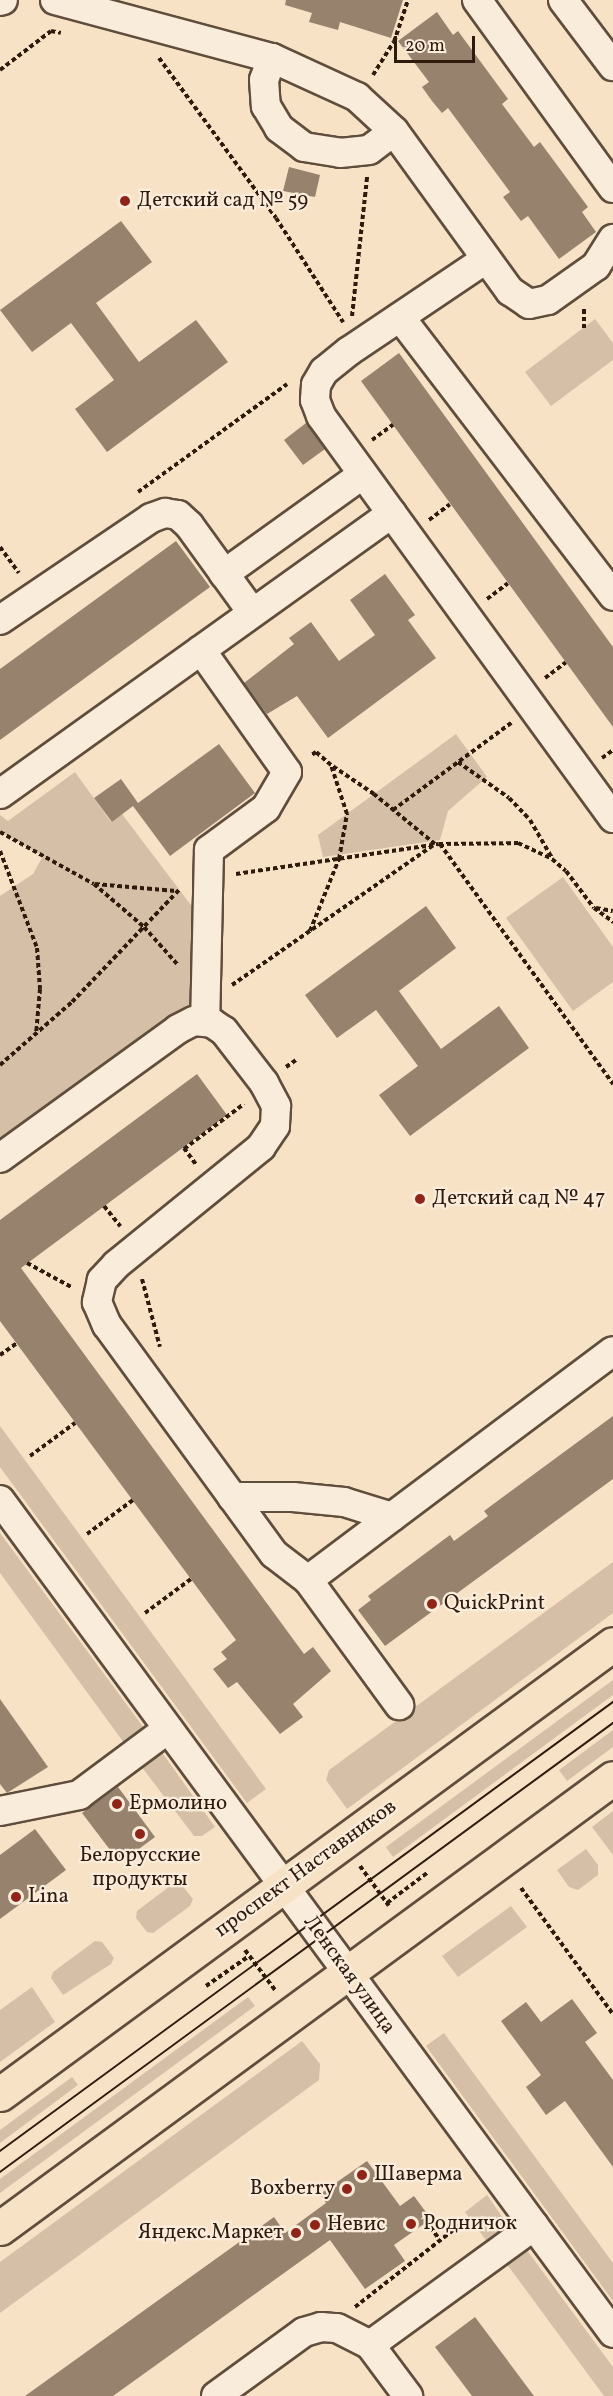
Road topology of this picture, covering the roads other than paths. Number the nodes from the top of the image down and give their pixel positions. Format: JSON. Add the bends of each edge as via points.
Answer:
{"nodes":[{"id":1,"x":55,"y":0,"type":"edge"},
{"id":2,"x":477,"y":0,"type":"edge"},
{"id":3,"x":563,"y":0,"type":"edge"},
{"id":4,"x":272,"y":58,"type":"junction"},
{"id":5,"x":613,"y":66,"type":"edge"},
{"id":6,"x":394,"y":131,"type":"junction"},
{"id":7,"x":613,"y":188,"type":"edge"},
{"id":8,"x":613,"y":239,"type":"edge"},
{"id":9,"x":486,"y":259,"type":"junction"},
{"id":10,"x":400,"y":317,"type":"junction"},
{"id":11,"x":363,"y":474,"type":"junction"},
{"id":12,"x":392,"y":513,"type":"junction"},
{"id":13,"x":224,"y":574,"type":"junction"},
{"id":14,"x":613,"y":597,"type":"edge"},
{"id":15,"x":252,"y":612,"type":"junction"},
{"id":16,"x":0,"y":620,"type":"edge"},
{"id":17,"x":201,"y":651,"type":"junction"},
{"id":18,"x":0,"y":794,"type":"edge"},
{"id":19,"x":613,"y":818,"type":"edge"},
{"id":20,"x":206,"y":1012,"type":"junction"},
{"id":21,"x":0,"y":1158,"type":"edge"},
{"id":22,"x":613,"y":1351,"type":"edge"},
{"id":23,"x":232,"y":1497,"type":"junction"},
{"id":24,"x":0,"y":1500,"type":"edge"},
{"id":25,"x":392,"y":1517,"type":"junction"},
{"id":26,"x":308,"y":1580,"type":"junction"},
{"id":27,"x":613,"y":1644,"type":"edge"},
{"id":28,"x":399,"y":1705,"type":"dead end"},
{"id":29,"x":168,"y":1729,"type":"junction"},
{"id":30,"x":613,"y":1778,"type":"edge"},
{"id":31,"x":0,"y":1811,"type":"edge"},
{"id":32,"x":284,"y":1886,"type":"junction"},
{"id":33,"x":348,"y":1973,"type":"junction"},
{"id":34,"x":0,"y":2094,"type":"edge"},
{"id":35,"x":534,"y":2226,"type":"junction"},
{"id":36,"x":0,"y":2228,"type":"edge"},
{"id":37,"x":613,"y":2333,"type":"edge"},
{"id":38,"x":370,"y":2345,"type":"junction"},
{"id":39,"x":216,"y":2396,"type":"edge"},
{"id":40,"x":408,"y":2396,"type":"edge"}],
"edges":[{"from":1,"to":4,"type":"street"},
{"from":2,"to":7,"type":"street"},
{"from":3,"to":5,"type":"street"},
{"from":4,"to":6,"type":"street","via":[[357,97]]},
{"from":4,"to":6,"type":"street","via":[[264,80],[266,106],[279,128],[304,147],[340,153],[369,150]]},
{"from":6,"to":9,"type":"street"},
{"from":8,"to":9,"type":"street","via":[[596,266],[548,300],[529,304],[510,291]]},
{"from":9,"to":10,"type":"street"},
{"from":10,"to":11,"type":"street","via":[[350,340],[316,385],[315,400],[321,416]]},
{"from":10,"to":14,"type":"street"},
{"from":11,"to":12,"type":"street"},
{"from":11,"to":13,"type":"street"},
{"from":12,"to":15,"type":"street"},
{"from":12,"to":19,"type":"street"},
{"from":13,"to":15,"type":"street"},
{"from":13,"to":16,"type":"street","via":[[189,525],[178,515],[165,513]]},
{"from":15,"to":17,"type":"street"},
{"from":17,"to":18,"type":"street"},
{"from":17,"to":20,"type":"street","via":[[287,772],[266,808],[209,850]]},
{"from":20,"to":21,"type":"street"},
{"from":20,"to":23,"type":"street","via":[[266,1088],[276,1107],[275,1126],[261,1147],[102,1280],[97,1302],[107,1324]]},
{"from":22,"to":25,"type":"street"},
{"from":23,"to":25,"type":"street","via":[[344,1502]]},
{"from":23,"to":26,"type":"street","via":[[274,1554]]},
{"from":24,"to":29,"type":"street","name":"Ленская улица"},
{"from":25,"to":26,"type":"street"},
{"from":26,"to":28,"type":"street"},
{"from":27,"to":32,"type":"main road","name":"проспект Наставников"},
{"from":29,"to":31,"type":"street","via":[[79,1795]]},
{"from":29,"to":32,"type":"street","name":"Ленская улица"},
{"from":30,"to":33,"type":"main road"},
{"from":32,"to":33,"type":"street","name":"Ленская улица"},
{"from":32,"to":34,"type":"main road","name":"проспект Наставников"},
{"from":33,"to":35,"type":"street","name":"Ленская улица"},
{"from":33,"to":36,"type":"main road"},
{"from":35,"to":37,"type":"street","name":"Ленская улица"},
{"from":35,"to":38,"type":"street"},
{"from":38,"to":39,"type":"street","via":[[337,2328],[304,2332]]},
{"from":38,"to":40,"type":"street"}]}
